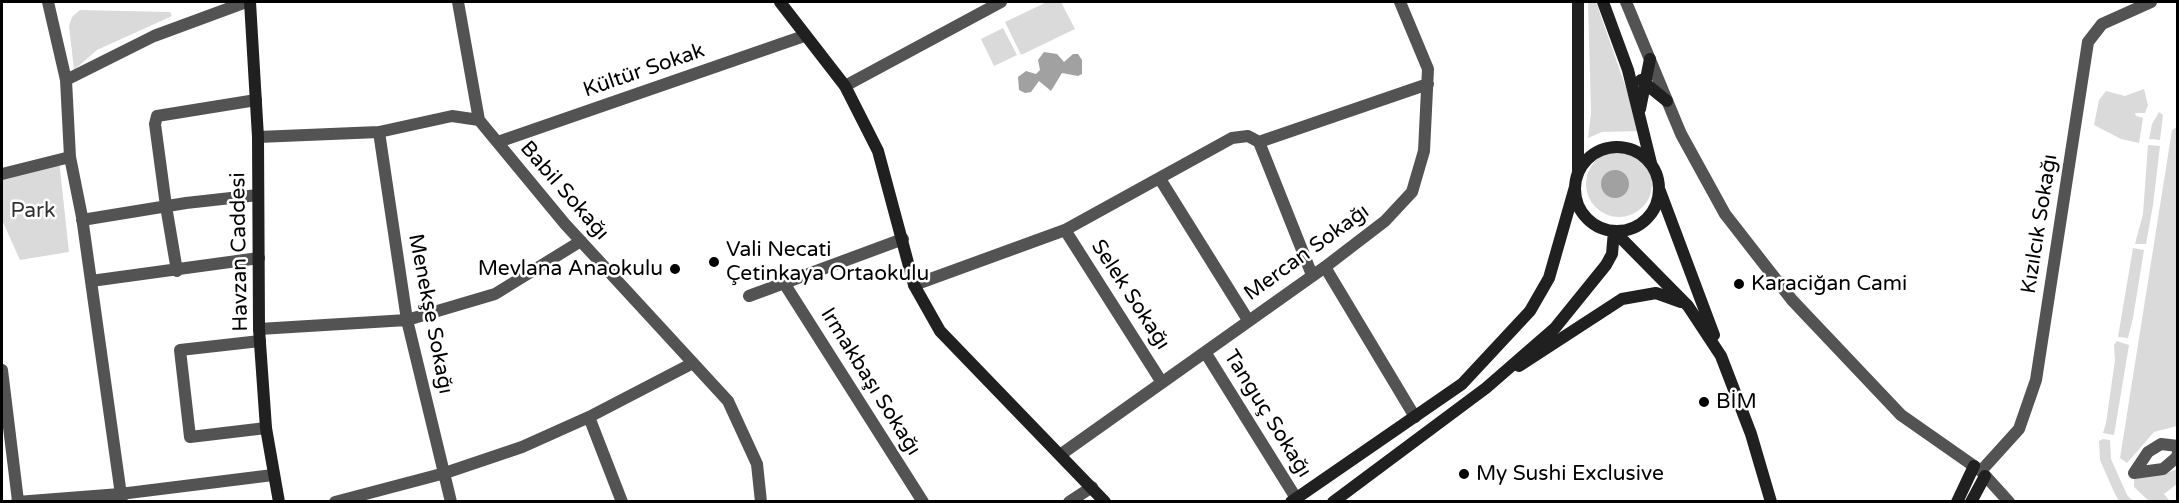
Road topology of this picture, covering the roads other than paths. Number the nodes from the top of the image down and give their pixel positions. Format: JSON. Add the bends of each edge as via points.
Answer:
{"nodes":[{"id":1,"x":48,"y":2,"type":"edge"},
{"id":2,"x":248,"y":2,"type":"edge"},
{"id":3,"x":458,"y":2,"type":"edge"},
{"id":4,"x":780,"y":2,"type":"edge"},
{"id":5,"x":1001,"y":2,"type":"edge"},
{"id":6,"x":1400,"y":2,"type":"edge"},
{"id":7,"x":1578,"y":2,"type":"edge"},
{"id":8,"x":1603,"y":2,"type":"edge"},
{"id":9,"x":1626,"y":2,"type":"edge"},
{"id":10,"x":2151,"y":2,"type":"edge"},
{"id":11,"x":804,"y":36,"type":"junction"},
{"id":12,"x":1650,"y":59,"type":"junction"},
{"id":13,"x":1628,"y":70,"type":"junction"},
{"id":14,"x":66,"y":80,"type":"junction"},
{"id":15,"x":1428,"y":84,"type":"junction"},
{"id":16,"x":1646,"y":85,"type":"junction"},
{"id":17,"x":844,"y":86,"type":"junction"},
{"id":18,"x":256,"y":100,"type":"junction"},
{"id":19,"x":1667,"y":101,"type":"junction"},
{"id":20,"x":1639,"y":113,"type":"junction"},
{"id":21,"x":479,"y":120,"type":"junction"},
{"id":22,"x":379,"y":132,"type":"junction"},
{"id":23,"x":258,"y":137,"type":"junction"},
{"id":24,"x":498,"y":142,"type":"junction"},
{"id":25,"x":1259,"y":142,"type":"junction"},
{"id":26,"x":70,"y":157,"type":"junction"},
{"id":27,"x":1652,"y":164,"type":"junction"},
{"id":28,"x":2,"y":174,"type":"edge"},
{"id":29,"x":1160,"y":179,"type":"junction"},
{"id":30,"x":1576,"y":181,"type":"junction"},
{"id":31,"x":1660,"y":191,"type":"junction"},
{"id":32,"x":258,"y":195,"type":"junction"},
{"id":33,"x":166,"y":206,"type":"junction"},
{"id":34,"x":82,"y":220,"type":"junction"},
{"id":35,"x":1065,"y":230,"type":"junction"},
{"id":36,"x":1614,"y":231,"type":"junction"},
{"id":37,"x":903,"y":239,"type":"junction"},
{"id":38,"x":580,"y":241,"type":"junction"},
{"id":39,"x":259,"y":258,"type":"junction"},
{"id":40,"x":1325,"y":267,"type":"junction"},
{"id":41,"x":177,"y":271,"type":"junction"},
{"id":42,"x":1312,"y":275,"type":"junction"},
{"id":43,"x":91,"y":281,"type":"junction"},
{"id":44,"x":784,"y":283,"type":"junction"},
{"id":45,"x":914,"y":285,"type":"junction"},
{"id":46,"x":749,"y":296,"type":"dead end"},
{"id":47,"x":1688,"y":306,"type":"junction"},
{"id":48,"x":407,"y":320,"type":"junction"},
{"id":49,"x":1248,"y":320,"type":"junction"},
{"id":50,"x":260,"y":335,"type":"junction"},
{"id":51,"x":1205,"y":352,"type":"junction"},
{"id":52,"x":1721,"y":356,"type":"junction"},
{"id":53,"x":693,"y":363,"type":"junction"},
{"id":54,"x":2,"y":370,"type":"edge"},
{"id":55,"x":1161,"y":381,"type":"junction"},
{"id":56,"x":1486,"y":388,"type":"junction"},
{"id":57,"x":589,"y":417,"type":"junction"},
{"id":58,"x":1415,"y":417,"type":"junction"},
{"id":59,"x":266,"y":428,"type":"junction"},
{"id":60,"x":2178,"y":446,"type":"edge"},
{"id":61,"x":2178,"y":452,"type":"edge"},
{"id":62,"x":1060,"y":455,"type":"junction"},
{"id":63,"x":1980,"y":471,"type":"junction"},
{"id":64,"x":444,"y":473,"type":"junction"},
{"id":65,"x":273,"y":475,"type":"junction"},
{"id":66,"x":1092,"y":487,"type":"junction"},
{"id":67,"x":121,"y":498,"type":"edge"},
{"id":68,"x":1293,"y":500,"type":"edge"},
{"id":69,"x":18,"y":501,"type":"edge"},
{"id":70,"x":279,"y":501,"type":"edge"},
{"id":71,"x":335,"y":501,"type":"edge"},
{"id":72,"x":451,"y":501,"type":"edge"},
{"id":73,"x":622,"y":501,"type":"edge"},
{"id":74,"x":761,"y":501,"type":"edge"},
{"id":75,"x":923,"y":501,"type":"edge"},
{"id":76,"x":1069,"y":501,"type":"edge"},
{"id":77,"x":1105,"y":501,"type":"edge"},
{"id":78,"x":1333,"y":501,"type":"edge"},
{"id":79,"x":1771,"y":501,"type":"edge"},
{"id":80,"x":1958,"y":501,"type":"edge"},
{"id":81,"x":1971,"y":501,"type":"edge"},
{"id":82,"x":2009,"y":501,"type":"edge"}],
"edges":[{"from":1,"to":14,"type":"street"},
{"from":2,"to":14,"type":"street","via":[[154,36]]},
{"from":2,"to":18,"type":"street","name":"Havzan Caddesi"},
{"from":3,"to":21,"type":"street"},
{"from":4,"to":11,"type":"street"},
{"from":5,"to":17,"type":"street"},
{"from":6,"to":15,"type":"street","name":"Mercan Sokağı","via":[[1428,69]]},
{"from":7,"to":30,"type":"street"},
{"from":8,"to":13,"type":"street"},
{"from":9,"to":12,"type":"street"},
{"from":10,"to":63,"type":"street","name":"Kızılcık Sokağı","via":[[2102,24],[2088,42],[2036,380],[2019,429]]},
{"from":11,"to":17,"type":"street"},
{"from":11,"to":24,"type":"street","name":"Kültür Sokak"},
{"from":12,"to":16,"type":"street"},
{"from":12,"to":19,"type":"street"},
{"from":13,"to":16,"type":"street"},
{"from":13,"to":20,"type":"street"},
{"from":14,"to":26,"type":"street"},
{"from":15,"to":25,"type":"street"},
{"from":15,"to":40,"type":"street","name":"Mercan Sokağı","via":[[1424,151],[1412,192],[1385,220]]},
{"from":16,"to":19,"type":"street"},
{"from":16,"to":20,"type":"street"},
{"from":17,"to":37,"type":"street","via":[[878,151]]},
{"from":18,"to":23,"type":"street","name":"Havzan Caddesi"},
{"from":18,"to":33,"type":"street","via":[[157,116]]},
{"from":19,"to":63,"type":"street","via":[[1725,214],[1792,300],[1901,415]]},
{"from":20,"to":27,"type":"street"},
{"from":21,"to":22,"type":"street","via":[[453,116]]},
{"from":21,"to":24,"type":"street","name":"Babil Sokağı"},
{"from":22,"to":23,"type":"street"},
{"from":22,"to":48,"type":"street","name":"Menekşe Sokağı"},
{"from":23,"to":32,"type":"street","name":"Havzan Caddesi"},
{"from":24,"to":38,"type":"street","name":"Babil Sokağı"},
{"from":25,"to":29,"type":"street","via":[[1248,135],[1232,138]]},
{"from":25,"to":42,"type":"street"},
{"from":26,"to":28,"type":"street"},
{"from":26,"to":34,"type":"street"},
{"from":27,"to":30,"type":"street","via":[[1640,153],[1616,147],[1593,155]]},
{"from":27,"to":31,"type":"street"},
{"from":29,"to":35,"type":"street"},
{"from":29,"to":49,"type":"street"},
{"from":30,"to":36,"type":"street","via":[[1578,203],[1586,217],[1599,227]]},
{"from":30,"to":58,"type":"street","via":[[1549,278],[1530,311],[1462,384]]},
{"from":31,"to":36,"type":"street","via":[[1656,207],[1646,221],[1631,229]]},
{"from":31,"to":52,"type":"street"},
{"from":32,"to":33,"type":"street"},
{"from":32,"to":39,"type":"street","name":"Havzan Caddesi"},
{"from":33,"to":34,"type":"street"},
{"from":33,"to":41,"type":"street"},
{"from":34,"to":43,"type":"street"},
{"from":35,"to":45,"type":"street"},
{"from":35,"to":55,"type":"street","name":"Selek Sokağı"},
{"from":36,"to":47,"type":"street"},
{"from":36,"to":56,"type":"street","via":[[1612,254],[1568,312]]},
{"from":37,"to":44,"type":"street"},
{"from":37,"to":45,"type":"street"},
{"from":38,"to":48,"type":"street","via":[[495,294]]},
{"from":38,"to":53,"type":"street","name":"Babil Sokağı"},
{"from":39,"to":41,"type":"street"},
{"from":39,"to":50,"type":"street","name":"Havzan Caddesi"},
{"from":40,"to":42,"type":"street","name":"Mercan Sokağı"},
{"from":40,"to":58,"type":"street"},
{"from":41,"to":43,"type":"street"},
{"from":42,"to":49,"type":"street","name":"Mercan Sokağı"},
{"from":43,"to":67,"type":"street"},
{"from":44,"to":46,"type":"street"},
{"from":44,"to":75,"type":"street","name":"Irmakbaşı Sokağı"},
{"from":45,"to":62,"type":"street","via":[[940,331]]},
{"from":47,"to":52,"type":"street"},
{"from":47,"to":56,"type":"street","via":[[1656,293],[1622,299]]},
{"from":48,"to":50,"type":"street"},
{"from":48,"to":64,"type":"street","name":"Menekşe Sokağı"},
{"from":49,"to":51,"type":"street","name":"Mercan Sokağı"},
{"from":50,"to":59,"type":"street","name":"Havzan Caddesi"},
{"from":50,"to":59,"type":"street","via":[[180,350],[190,437]]},
{"from":51,"to":55,"type":"street","name":"Mercan Sokağı"},
{"from":51,"to":68,"type":"street","name":"Tanguç Sokağı"},
{"from":52,"to":79,"type":"street","via":[[1752,434]]},
{"from":53,"to":57,"type":"street"},
{"from":53,"to":74,"type":"street","name":"Babil Sokağı","via":[[728,401],[758,464]]},
{"from":54,"to":69,"type":"street"},
{"from":55,"to":62,"type":"street","name":"Mercan Sokağı"},
{"from":56,"to":78,"type":"street"},
{"from":57,"to":64,"type":"street","via":[[522,447]]},
{"from":57,"to":73,"type":"street"},
{"from":58,"to":68,"type":"street"},
{"from":59,"to":65,"type":"street","name":"Havzan Caddesi"},
{"from":60,"to":61,"type":"street","via":[[2161,444],[2148,452],[2134,473],[2163,469]]},
{"from":62,"to":66,"type":"street"},
{"from":63,"to":80,"type":"street"},
{"from":63,"to":81,"type":"street"},
{"from":63,"to":82,"type":"street"},
{"from":64,"to":71,"type":"street"},
{"from":64,"to":72,"type":"street","name":"Menekşe Sokağı"},
{"from":65,"to":67,"type":"street"},
{"from":65,"to":70,"type":"street","name":"Havzan Caddesi"},
{"from":66,"to":76,"type":"street"},
{"from":66,"to":77,"type":"street"},
{"from":67,"to":69,"type":"street"}]}
